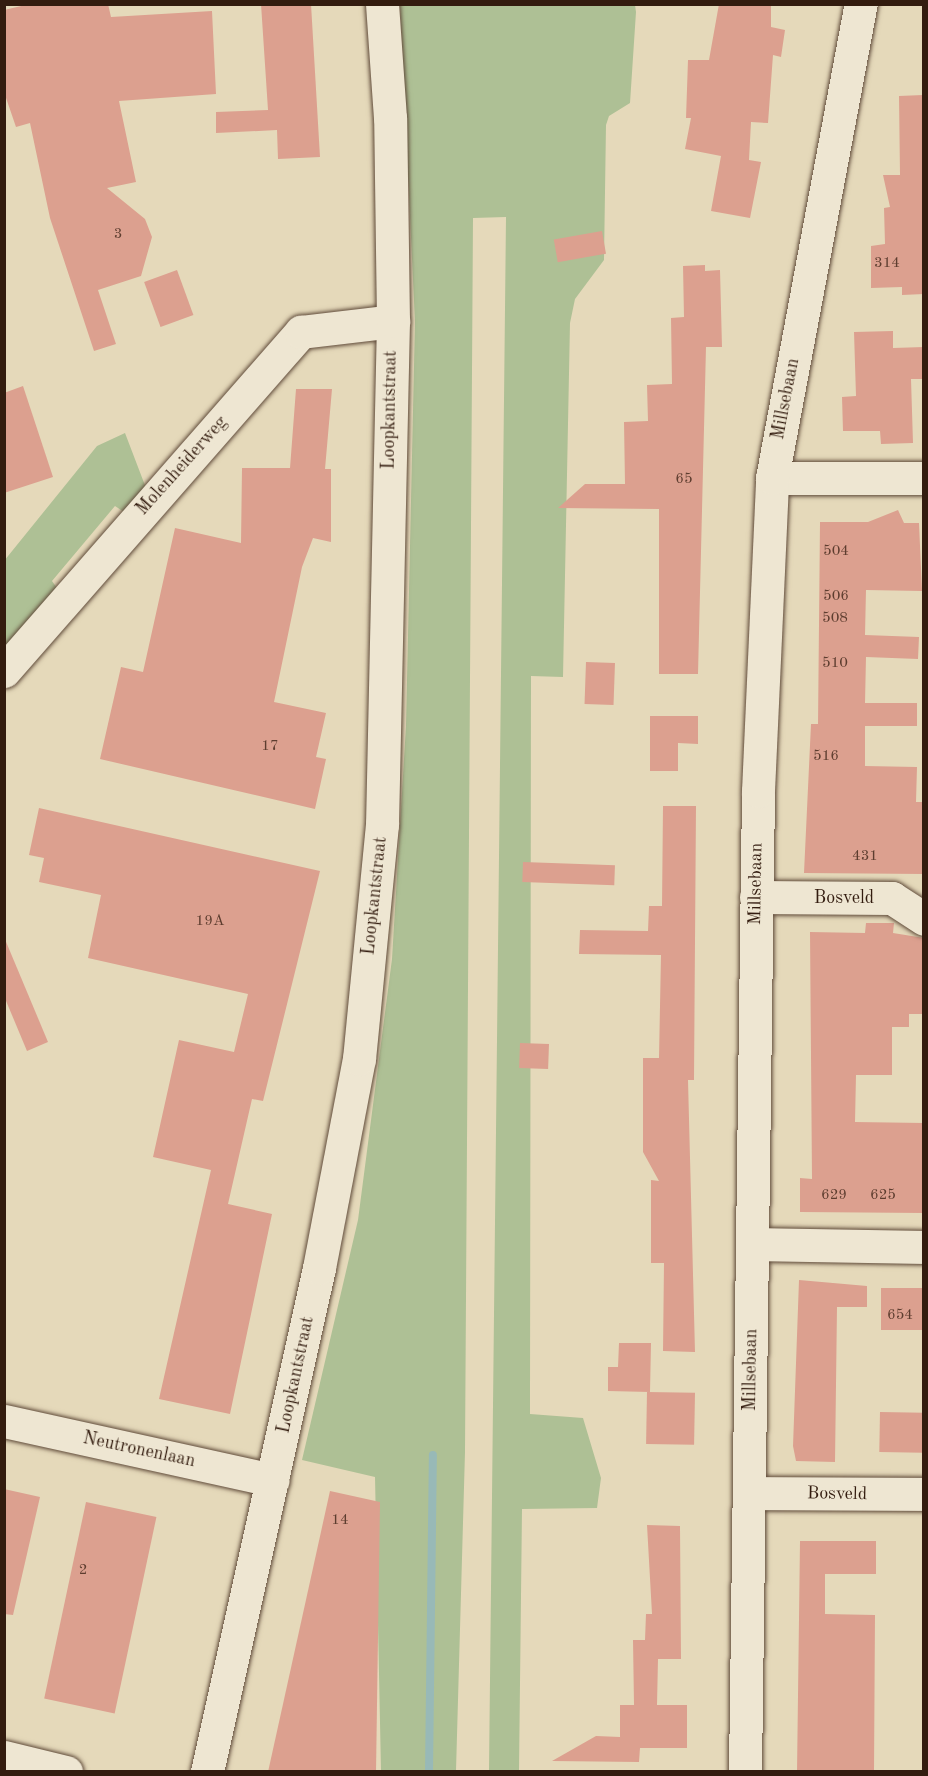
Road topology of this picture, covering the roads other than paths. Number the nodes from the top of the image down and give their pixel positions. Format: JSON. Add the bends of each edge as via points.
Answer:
{"nodes":[{"id":1,"x":382,"y":4,"type":"edge"},
{"id":2,"x":861,"y":4,"type":"edge"},
{"id":3,"x":393,"y":321,"type":"junction"},
{"id":4,"x":772,"y":477,"type":"junction"},
{"id":5,"x":924,"y":478,"type":"edge"},
{"id":6,"x":4,"y":670,"type":"edge"},
{"id":7,"x":756,"y":897,"type":"junction"},
{"id":8,"x":924,"y":919,"type":"edge"},
{"id":9,"x":753,"y":1244,"type":"junction"},
{"id":10,"x":924,"y":1246,"type":"edge"},
{"id":11,"x":4,"y":1421,"type":"edge"},
{"id":12,"x":273,"y":1480,"type":"junction"},
{"id":13,"x":750,"y":1493,"type":"junction"},
{"id":14,"x":924,"y":1494,"type":"edge"},
{"id":15,"x":4,"y":1757,"type":"edge"},
{"id":16,"x":66,"y":1772,"type":"edge"},
{"id":17,"x":207,"y":1772,"type":"edge"},
{"id":18,"x":745,"y":1772,"type":"edge"}],
"edges":[{"from":1,"to":3,"type":"street","name":"Loopkantstraat","via":[[390,118]]},
{"from":2,"to":4,"type":"street","name":"Millsebaan"},
{"from":3,"to":6,"type":"street","name":"Molenheiderweg","via":[[301,332]]},
{"from":3,"to":12,"type":"street","name":"Loopkantstraat","via":[[382,825],[359,1059]]},
{"from":4,"to":5,"type":"street"},
{"from":4,"to":7,"type":"street","name":"Millsebaan"},
{"from":7,"to":8,"type":"street","name":"Bosveld","via":[[892,898]]},
{"from":7,"to":9,"type":"street","name":"Millsebaan"},
{"from":9,"to":10,"type":"street"},
{"from":9,"to":13,"type":"street","name":"Millsebaan"},
{"from":11,"to":12,"type":"street","name":"Neutronenlaan"},
{"from":12,"to":17,"type":"street","name":"Loopkantstraat"},
{"from":13,"to":14,"type":"street","name":"Bosveld"},
{"from":13,"to":18,"type":"street","name":"Millsebaan"},
{"from":15,"to":16,"type":"street"}]}
